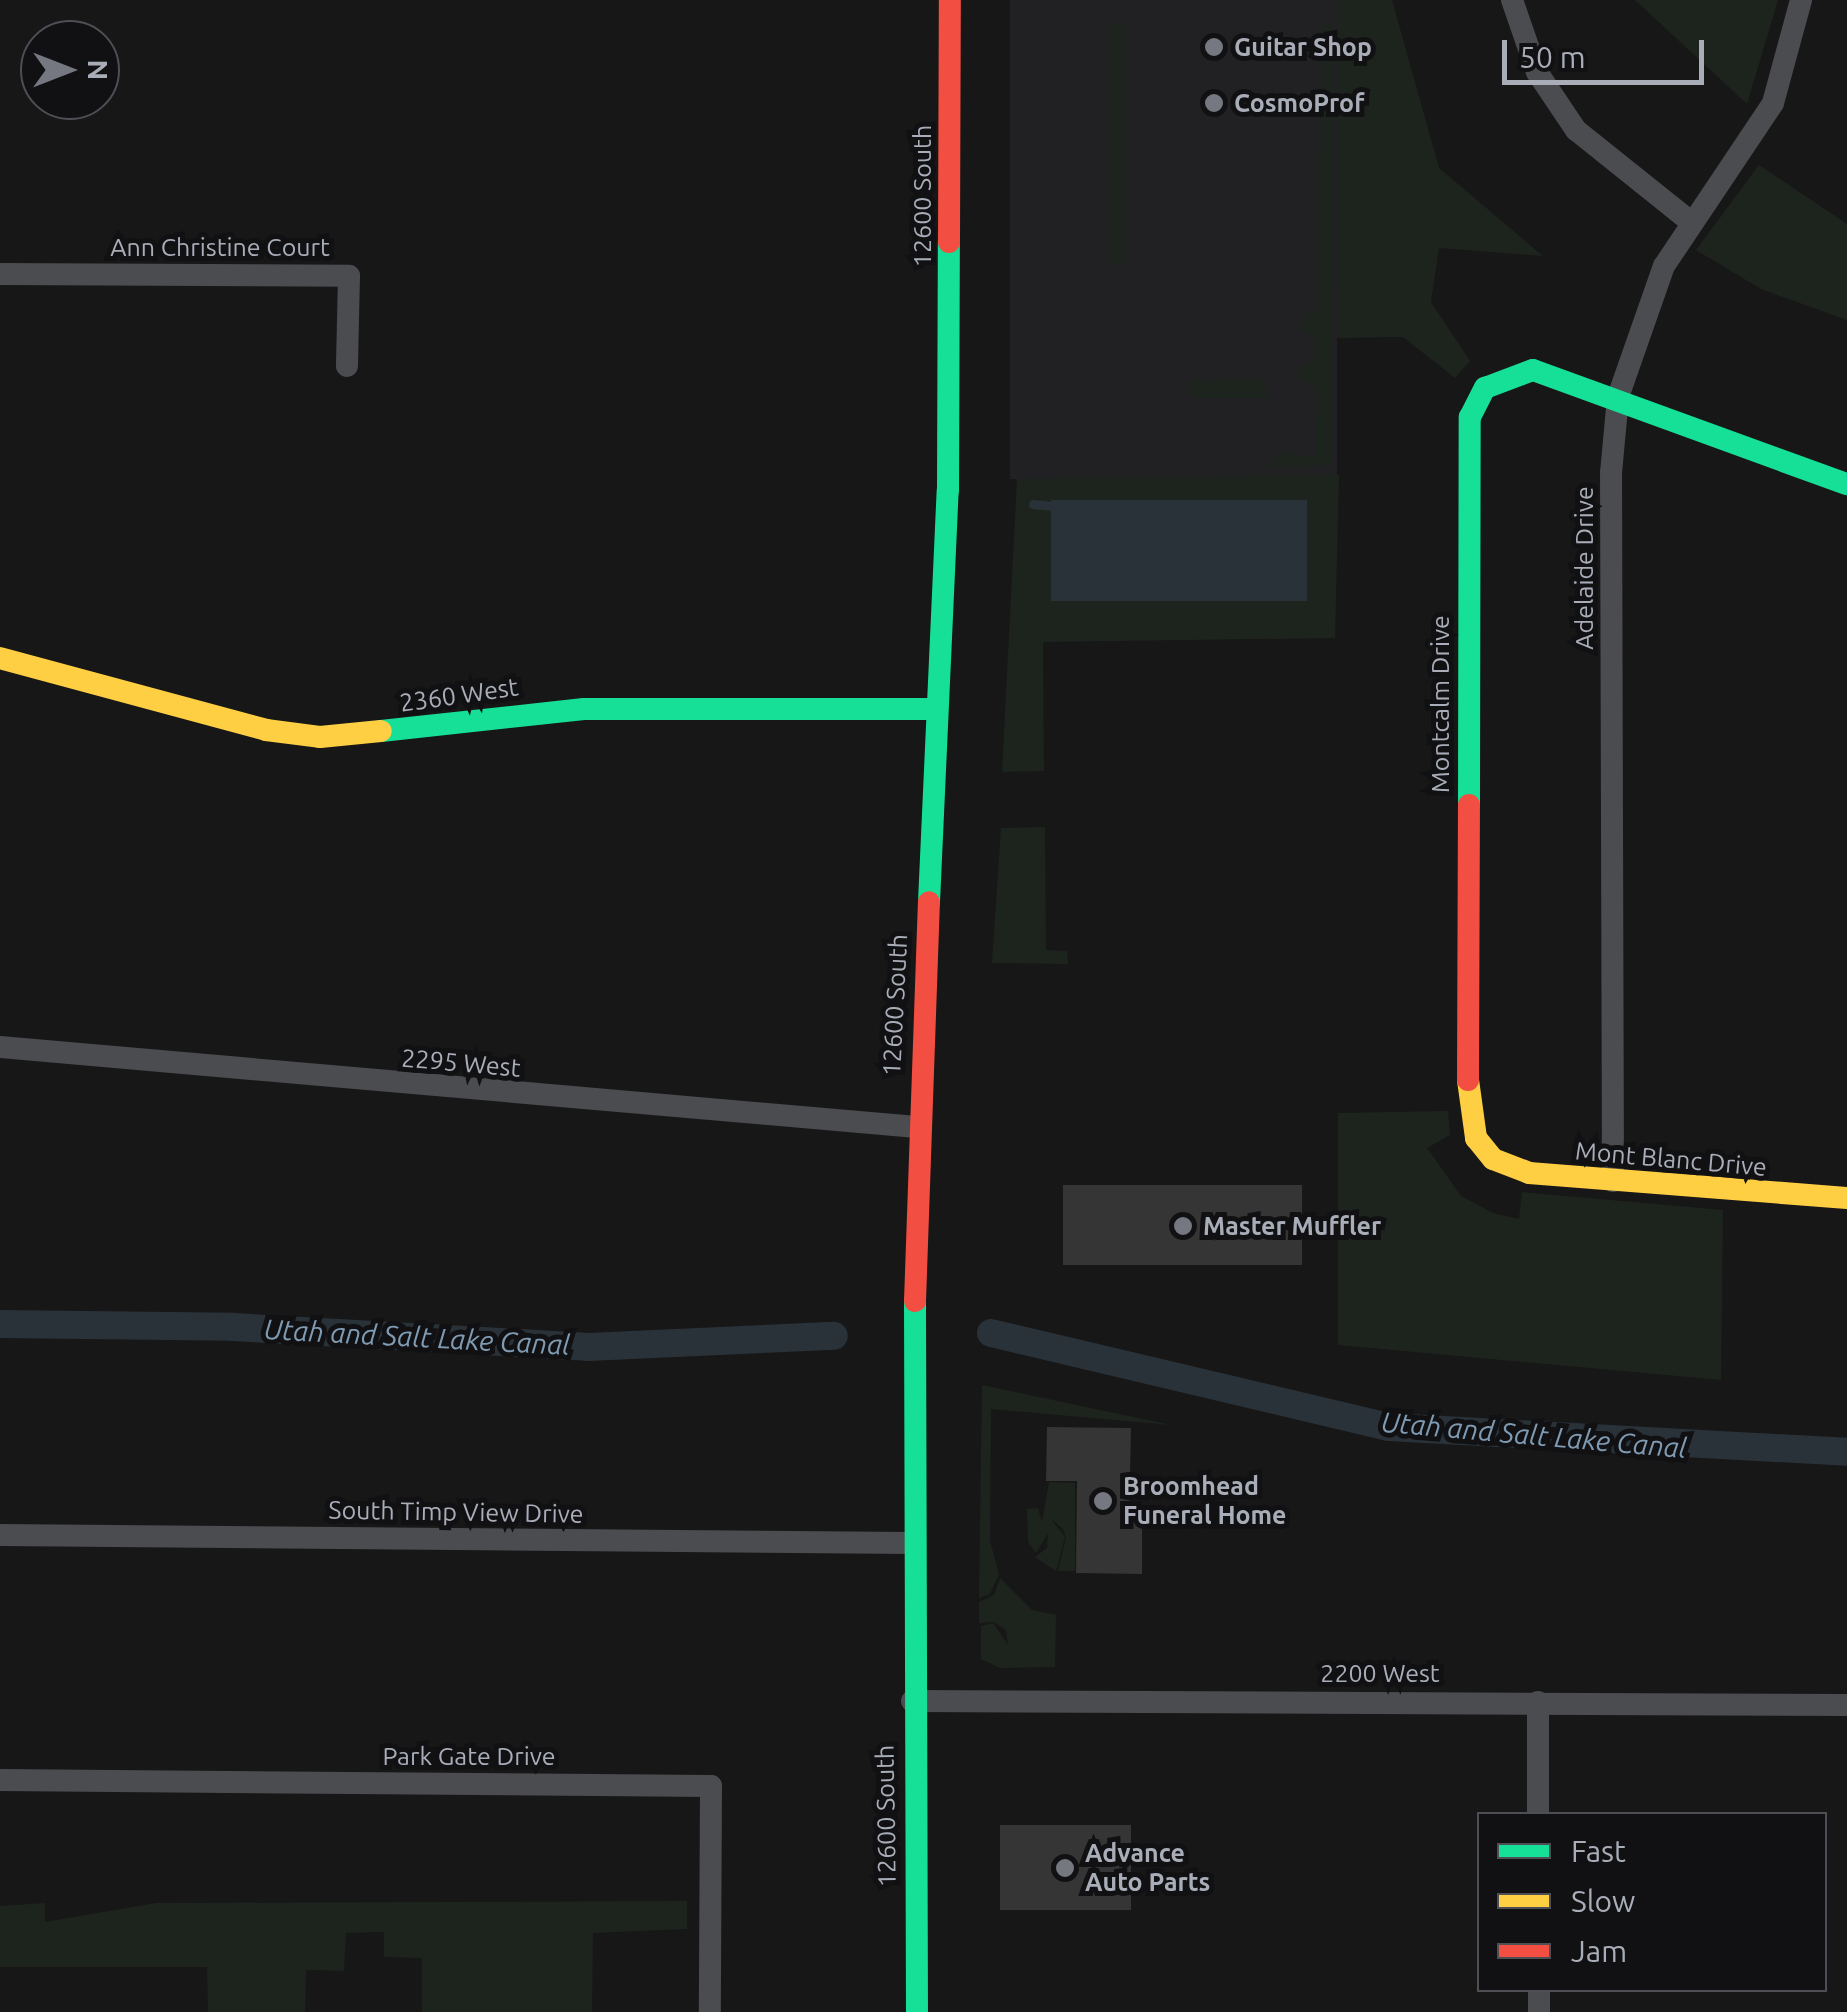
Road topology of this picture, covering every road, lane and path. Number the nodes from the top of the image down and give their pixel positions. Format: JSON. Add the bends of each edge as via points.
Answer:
{"nodes":[{"id":1,"x":950,"y":0,"type":"edge"},
{"id":2,"x":1512,"y":0,"type":"edge"},
{"id":3,"x":1801,"y":0,"type":"edge"},
{"id":4,"x":1691,"y":222,"type":"junction"},
{"id":5,"x":0,"y":274,"type":"edge"},
{"id":6,"x":347,"y":366,"type":"dead end"},
{"id":7,"x":1618,"y":397,"type":"junction"},
{"id":8,"x":1847,"y":484,"type":"edge"},
{"id":9,"x":0,"y":658,"type":"edge"},
{"id":10,"x":937,"y":709,"type":"junction"},
{"id":11,"x":0,"y":1047,"type":"edge"},
{"id":12,"x":917,"y":1127,"type":"junction"},
{"id":13,"x":1493,"y":1159,"type":"joint"},
{"id":14,"x":1612,"y":1181,"type":"junction"},
{"id":15,"x":1847,"y":1198,"type":"edge"},
{"id":16,"x":0,"y":1535,"type":"edge"},
{"id":17,"x":912,"y":1544,"type":"junction"},
{"id":18,"x":912,"y":1702,"type":"junction"},
{"id":19,"x":1538,"y":1702,"type":"junction"},
{"id":20,"x":1847,"y":1705,"type":"edge"},
{"id":21,"x":0,"y":1780,"type":"edge"},
{"id":22,"x":1538,"y":1812,"type":"edge"},
{"id":23,"x":710,"y":2012,"type":"edge"},
{"id":24,"x":917,"y":2012,"type":"edge"}],
"edges":[{"from":1,"to":10,"type":"street","name":"12600 South","via":[[948,490]]},
{"from":2,"to":4,"type":"street","via":[[1538,72],[1576,130]]},
{"from":3,"to":4,"type":"street","name":"Adelaide Drive","via":[[1772,103]]},
{"from":4,"to":7,"type":"street","name":"Adelaide Drive","via":[[1642,313]]},
{"from":5,"to":6,"type":"street","name":"Ann Christine Court","via":[[350,276]]},
{"from":7,"to":8,"type":"street"},
{"from":7,"to":13,"type":"street","name":"Montcalm Drive","via":[[1550,373],[1517,371],[1484,388],[1470,417],[1468,1112]]},
{"from":7,"to":14,"type":"street","name":"Adelaide Drive","via":[[1611,473]]},
{"from":9,"to":10,"type":"street","name":"2360 West","via":[[266,730],[320,736],[584,709]]},
{"from":10,"to":12,"type":"street","name":"12600 South"},
{"from":11,"to":12,"type":"street","name":"2295 West"},
{"from":12,"to":17,"type":"street","name":"12600 South"},
{"from":13,"to":14,"type":"street","name":"Mont Blanc Drive","via":[[1529,1173]]},
{"from":14,"to":15,"type":"street","name":"Mont Blanc Drive"},
{"from":16,"to":17,"type":"street","name":"South Timp View Drive"},
{"from":17,"to":18,"type":"street","name":"12600 South"},
{"from":18,"to":19,"type":"street","name":"2200 West"},
{"from":18,"to":24,"type":"street","name":"12600 South"},
{"from":19,"to":20,"type":"street","name":"2200 West"},
{"from":19,"to":22,"type":"street"},
{"from":21,"to":23,"type":"street","name":"Park Gate Drive","via":[[711,1786]]}]}
